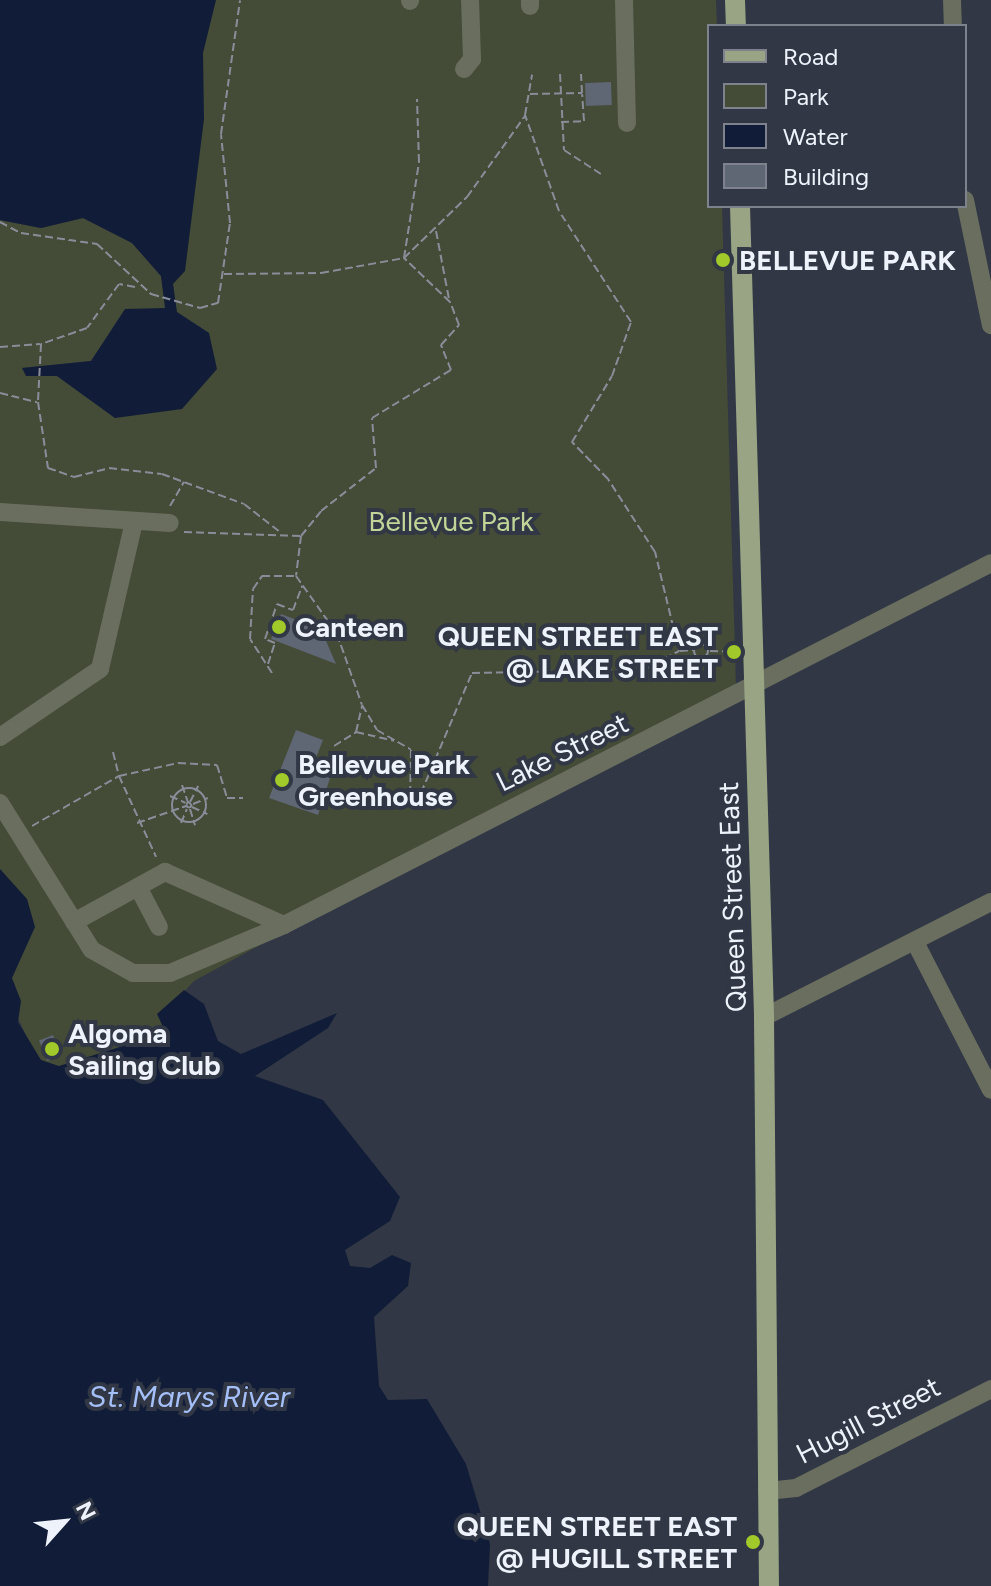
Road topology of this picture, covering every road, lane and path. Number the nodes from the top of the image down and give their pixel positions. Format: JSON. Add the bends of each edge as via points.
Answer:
{"nodes":[{"id":1,"x":240,"y":0,"type":"edge"},
{"id":2,"x":470,"y":0,"type":"edge"},
{"id":3,"x":624,"y":0,"type":"edge"},
{"id":4,"x":735,"y":0,"type":"edge"},
{"id":5,"x":952,"y":0,"type":"edge"},
{"id":6,"x":736,"y":24,"type":"edge"},
{"id":7,"x":953,"y":24,"type":"edge"},
{"id":8,"x":464,"y":69,"type":"dead end"},
{"id":9,"x":560,"y":74,"type":"dead end"},
{"id":10,"x":581,"y":74,"type":"dead end"},
{"id":11,"x":532,"y":75,"type":"dead end"},
{"id":12,"x":582,"y":93,"type":"junction"},
{"id":13,"x":529,"y":94,"type":"junction"},
{"id":14,"x":559,"y":94,"type":"junction"},
{"id":15,"x":417,"y":99,"type":"dead end"},
{"id":16,"x":525,"y":115,"type":"junction"},
{"id":17,"x":560,"y":122,"type":"junction"},
{"id":18,"x":627,"y":123,"type":"dead end"},
{"id":19,"x":601,"y":174,"type":"dead end"},
{"id":20,"x":740,"y":208,"type":"edge"},
{"id":21,"x":967,"y":208,"type":"edge"},
{"id":22,"x":0,"y":222,"type":"edge"},
{"id":23,"x":436,"y":230,"type":"junction"},
{"id":24,"x":404,"y":258,"type":"junction"},
{"id":25,"x":224,"y":274,"type":"junction"},
{"id":26,"x":136,"y":288,"type":"junction"},
{"id":27,"x":450,"y":302,"type":"junction"},
{"id":28,"x":991,"y":325,"type":"edge"},
{"id":29,"x":41,"y":344,"type":"junction"},
{"id":30,"x":0,"y":347,"type":"edge"},
{"id":31,"x":0,"y":393,"type":"edge"},
{"id":32,"x":38,"y":402,"type":"junction"},
{"id":33,"x":184,"y":482,"type":"junction"},
{"id":34,"x":0,"y":512,"type":"edge"},
{"id":35,"x":134,"y":522,"type":"junction"},
{"id":36,"x":170,"y":523,"type":"junction"},
{"id":37,"x":282,"y":534,"type":"junction"},
{"id":38,"x":301,"y":536,"type":"junction"},
{"id":39,"x":991,"y":563,"type":"edge"},
{"id":40,"x":296,"y":576,"type":"junction"},
{"id":41,"x":302,"y":584,"type":"junction"},
{"id":42,"x":694,"y":650,"type":"junction"},
{"id":43,"x":679,"y":651,"type":"junction"},
{"id":44,"x":708,"y":651,"type":"junction"},
{"id":45,"x":752,"y":653,"type":"junction"},
{"id":46,"x":267,"y":665,"type":"junction"},
{"id":47,"x":272,"y":673,"type":"dead end"},
{"id":48,"x":754,"y":688,"type":"junction"},
{"id":49,"x":362,"y":705,"type":"junction"},
{"id":50,"x":356,"y":732,"type":"junction"},
{"id":51,"x":0,"y":737,"type":"edge"},
{"id":52,"x":395,"y":741,"type":"junction"},
{"id":53,"x":334,"y":746,"type":"dead end"},
{"id":54,"x":113,"y":752,"type":"dead end"},
{"id":55,"x":119,"y":776,"type":"junction"},
{"id":56,"x":183,"y":787,"type":"junction"},
{"id":57,"x":197,"y":788,"type":"junction"},
{"id":58,"x":172,"y":797,"type":"junction"},
{"id":59,"x":243,"y":798,"type":"dead end"},
{"id":60,"x":207,"y":799,"type":"junction"},
{"id":61,"x":0,"y":803,"type":"edge"},
{"id":62,"x":189,"y":805,"type":"junction"},
{"id":63,"x":173,"y":811,"type":"junction"},
{"id":64,"x":206,"y":814,"type":"junction"},
{"id":65,"x":181,"y":822,"type":"junction"},
{"id":66,"x":136,"y":823,"type":"junction"},
{"id":67,"x":194,"y":823,"type":"junction"},
{"id":68,"x":18,"y":834,"type":"junction"},
{"id":69,"x":165,"y":872,"type":"junction"},
{"id":70,"x":138,"y":887,"type":"junction"},
{"id":71,"x":991,"y":902,"type":"edge"},
{"id":72,"x":74,"y":922,"type":"junction"},
{"id":73,"x":284,"y":925,"type":"junction"},
{"id":74,"x":159,"y":927,"type":"dead end"},
{"id":75,"x":915,"y":942,"type":"junction"},
{"id":76,"x":764,"y":1017,"type":"junction"},
{"id":77,"x":991,"y":1090,"type":"edge"},
{"id":78,"x":991,"y":1389,"type":"edge"},
{"id":79,"x":767,"y":1491,"type":"junction"},
{"id":80,"x":769,"y":1586,"type":"edge"}],
"edges":[{"from":1,"to":25,"type":"path","via":[[221,134],[230,223]]},
{"from":2,"to":8,"type":"street","via":[[472,59]]},
{"from":3,"to":18,"type":"street"},
{"from":4,"to":6,"type":"main road"},
{"from":5,"to":7,"type":"street"},
{"from":9,"to":14,"type":"path"},
{"from":10,"to":12,"type":"path"},
{"from":11,"to":13,"type":"path"},
{"from":12,"to":14,"type":"path"},
{"from":12,"to":17,"type":"path","via":[[584,121]]},
{"from":13,"to":14,"type":"path"},
{"from":13,"to":16,"type":"path"},
{"from":14,"to":17,"type":"path"},
{"from":15,"to":24,"type":"path","via":[[420,150]]},
{"from":16,"to":23,"type":"path"},
{"from":16,"to":43,"type":"path","via":[[570,234],[630,315],[612,376],[572,442],[608,479],[655,552]]},
{"from":17,"to":19,"type":"path","via":[[564,150]]},
{"from":20,"to":45,"type":"main road","name":"Queen Street East"},
{"from":21,"to":28,"type":"street"},
{"from":22,"to":26,"type":"path","via":[[21,233],[97,244]]},
{"from":23,"to":24,"type":"path"},
{"from":23,"to":27,"type":"path"},
{"from":24,"to":25,"type":"path","via":[[290,276]]},
{"from":24,"to":27,"type":"path"},
{"from":25,"to":26,"type":"path","via":[[218,303],[178,303]]},
{"from":26,"to":29,"type":"path","via":[[119,284],[87,328]]},
{"from":27,"to":38,"type":"path","via":[[459,325],[441,345],[451,370],[372,418],[376,468],[321,511]]},
{"from":29,"to":30,"type":"path"},
{"from":29,"to":32,"type":"path"},
{"from":31,"to":32,"type":"path"},
{"from":32,"to":33,"type":"path","via":[[48,468],[74,477],[109,468]]},
{"from":33,"to":36,"type":"path"},
{"from":33,"to":37,"type":"path","via":[[244,504]]},
{"from":34,"to":35,"type":"street"},
{"from":35,"to":36,"type":"street"},
{"from":35,"to":51,"type":"street","via":[[100,669]]},
{"from":36,"to":37,"type":"path","via":[[179,531],[238,538]]},
{"from":37,"to":38,"type":"path"},
{"from":38,"to":40,"type":"path"},
{"from":39,"to":48,"type":"street","name":"Lake Street"},
{"from":40,"to":41,"type":"path"},
{"from":40,"to":46,"type":"path","via":[[262,576],[253,589],[250,639]]},
{"from":41,"to":46,"type":"path","via":[[293,610],[277,604],[265,639],[275,643]]},
{"from":41,"to":49,"type":"path","via":[[337,634]]},
{"from":42,"to":43,"type":"path"},
{"from":42,"to":44,"type":"path","via":[[700,644]]},
{"from":42,"to":44,"type":"path","via":[[700,659]]},
{"from":43,"to":52,"type":"path","via":[[643,670],[472,673],[421,793],[410,801],[411,750]]},
{"from":44,"to":45,"type":"path"},
{"from":45,"to":48,"type":"main road","name":"Queen Street East"},
{"from":46,"to":47,"type":"path"},
{"from":48,"to":73,"type":"street","name":"Lake Street"},
{"from":48,"to":76,"type":"main road","name":"Queen Street East"},
{"from":49,"to":50,"type":"path"},
{"from":49,"to":52,"type":"path","via":[[377,730]]},
{"from":50,"to":52,"type":"path"},
{"from":50,"to":53,"type":"path"},
{"from":54,"to":55,"type":"path"},
{"from":55,"to":59,"type":"path","via":[[178,763],[217,765],[227,798]]},
{"from":55,"to":66,"type":"path"},
{"from":55,"to":68,"type":"path"},
{"from":56,"to":57,"type":"path"},
{"from":56,"to":58,"type":"path"},
{"from":56,"to":62,"type":"path"},
{"from":57,"to":60,"type":"path"},
{"from":57,"to":62,"type":"path"},
{"from":58,"to":62,"type":"path"},
{"from":58,"to":63,"type":"path"},
{"from":60,"to":62,"type":"path"},
{"from":60,"to":64,"type":"path"},
{"from":61,"to":68,"type":"street","name":"Lake Street"},
{"from":62,"to":63,"type":"path"},
{"from":62,"to":64,"type":"path"},
{"from":62,"to":65,"type":"path"},
{"from":62,"to":67,"type":"path"},
{"from":63,"to":65,"type":"path"},
{"from":63,"to":66,"type":"path"},
{"from":64,"to":67,"type":"path"},
{"from":65,"to":67,"type":"path"},
{"from":66,"to":69,"type":"path"},
{"from":68,"to":72,"type":"street","name":"Lake Street"},
{"from":69,"to":70,"type":"street"},
{"from":69,"to":73,"type":"street"},
{"from":70,"to":72,"type":"street"},
{"from":70,"to":74,"type":"street"},
{"from":71,"to":75,"type":"street"},
{"from":72,"to":73,"type":"street","name":"Lake Street","via":[[106,961],[146,975],[170,973]]},
{"from":75,"to":76,"type":"street"},
{"from":75,"to":77,"type":"street"},
{"from":76,"to":79,"type":"main road","name":"Queen Street East"},
{"from":78,"to":79,"type":"street","name":"Hugill Street","via":[[796,1488]]},
{"from":79,"to":80,"type":"main road","name":"Queen Street East"}]}
